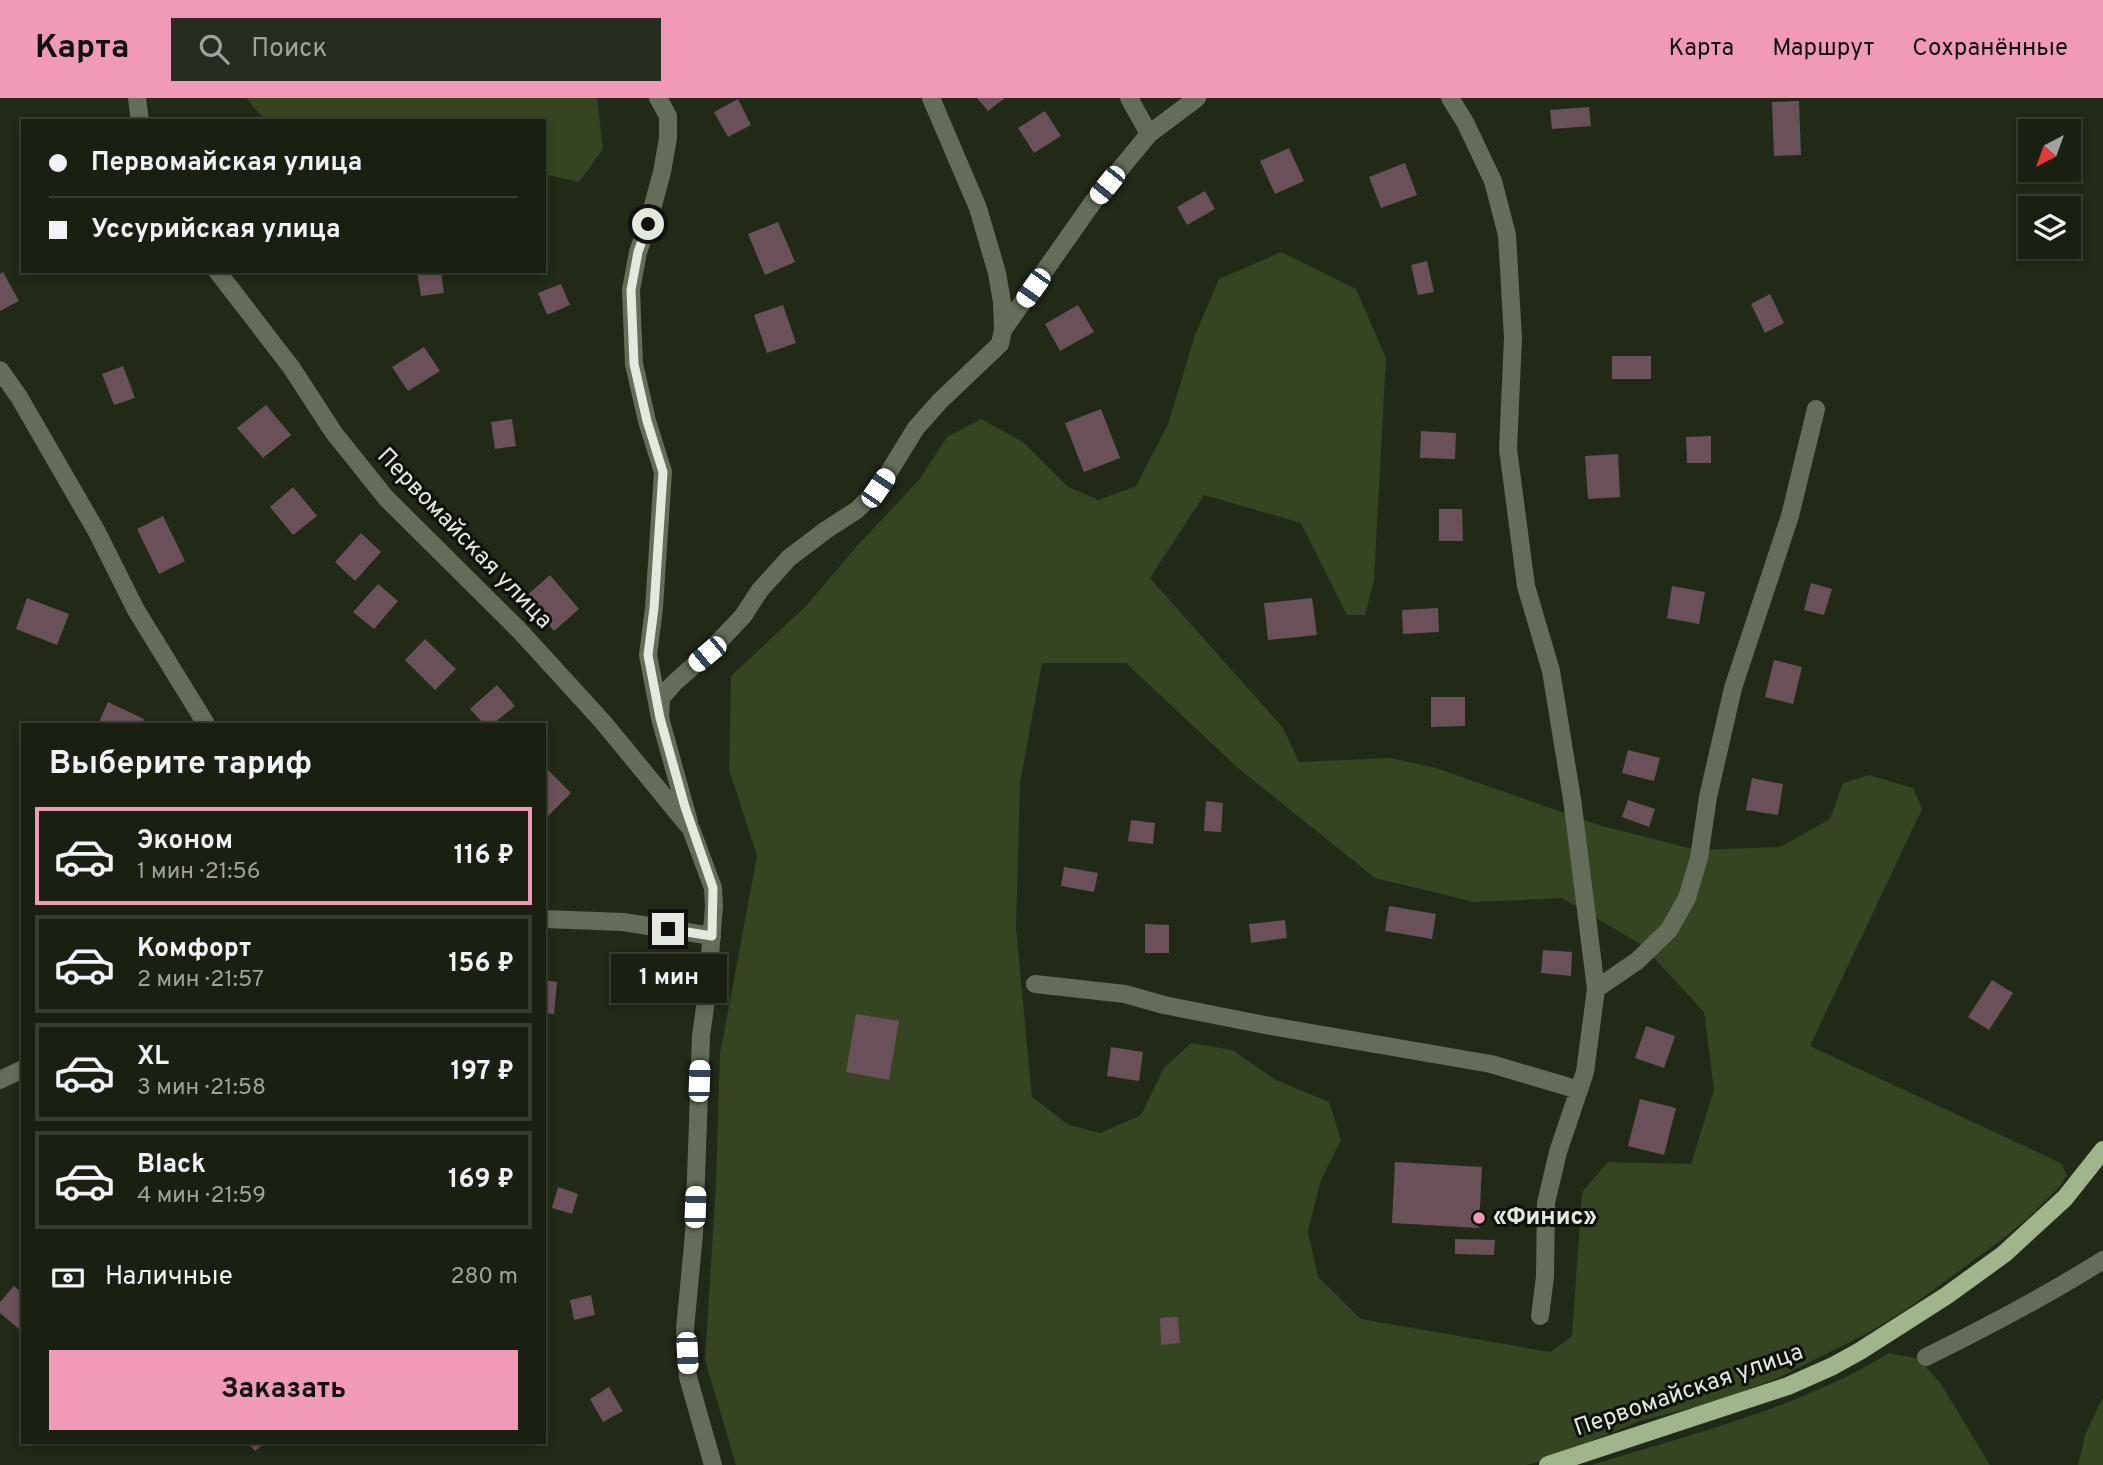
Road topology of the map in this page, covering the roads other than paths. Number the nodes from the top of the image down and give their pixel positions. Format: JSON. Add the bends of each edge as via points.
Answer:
{"nodes":[{"id":1,"x":137,"y":98,"type":"edge"},
{"id":2,"x":658,"y":98,"type":"edge"},
{"id":3,"x":931,"y":98,"type":"edge"},
{"id":4,"x":1129,"y":98,"type":"edge"},
{"id":5,"x":1197,"y":98,"type":"edge"},
{"id":6,"x":1450,"y":98,"type":"edge"},
{"id":7,"x":140,"y":119,"type":"edge"},
{"id":8,"x":1149,"y":134,"type":"junction"},
{"id":9,"x":218,"y":273,"type":"edge"},
{"id":10,"x":1003,"y":330,"type":"junction"},
{"id":11,"x":0,"y":370,"type":"edge"},
{"id":12,"x":1816,"y":408,"type":"dead end"},
{"id":13,"x":660,"y":718,"type":"junction"},
{"id":14,"x":205,"y":723,"type":"edge"},
{"id":15,"x":691,"y":829,"type":"junction"},
{"id":16,"x":546,"y":919,"type":"edge"},
{"id":17,"x":712,"y":936,"type":"junction"},
{"id":18,"x":1035,"y":984,"type":"dead end"},
{"id":19,"x":1596,"y":989,"type":"junction"},
{"id":20,"x":21,"y":1070,"type":"edge"},
{"id":21,"x":0,"y":1080,"type":"edge"},
{"id":22,"x":1579,"y":1090,"type":"junction"},
{"id":23,"x":2103,"y":1150,"type":"edge"},
{"id":24,"x":2103,"y":1260,"type":"edge"},
{"id":25,"x":1540,"y":1316,"type":"dead end"},
{"id":26,"x":1926,"y":1357,"type":"dead end"},
{"id":27,"x":713,"y":1465,"type":"edge"},
{"id":28,"x":1548,"y":1465,"type":"edge"}],
"edges":[{"from":1,"to":7,"type":"street"},
{"from":2,"to":13,"type":"street","name":"Первомайская улица","via":[[668,116],[668,138],[631,290],[634,364],[663,472],[648,655]]},
{"from":3,"to":10,"type":"street","via":[[978,208],[997,273]]},
{"from":4,"to":8,"type":"street"},
{"from":5,"to":8,"type":"street"},
{"from":6,"to":19,"type":"street","via":[[1493,181],[1507,235],[1513,338],[1508,449],[1526,586],[1550,671],[1572,799]]},
{"from":8,"to":10,"type":"street","via":[[1093,202]]},
{"from":9,"to":15,"type":"street","name":"Первомайская улица","via":[[386,498],[603,722]]},
{"from":10,"to":13,"type":"street","via":[[1000,344],[916,428],[878,488],[857,510],[789,558],[743,616],[674,683],[661,698]]},
{"from":11,"to":14,"type":"street"},
{"from":12,"to":19,"type":"street","via":[[1790,516],[1733,688],[1687,898],[1670,930],[1637,961]]},
{"from":13,"to":15,"type":"street","name":"Первомайская улица"},
{"from":15,"to":17,"type":"street","name":"Первомайская улица","via":[[713,888]]},
{"from":16,"to":17,"type":"street","via":[[623,922]]},
{"from":17,"to":27,"type":"street","name":"Первомайская улица","via":[[701,1036],[694,1234],[685,1329],[688,1377]]},
{"from":18,"to":22,"type":"street","via":[[1125,994],[1265,1025],[1491,1064]]},
{"from":19,"to":22,"type":"street","via":[[1586,1072]]},
{"from":20,"to":21,"type":"street"},
{"from":22,"to":25,"type":"street","via":[[1546,1203]]},
{"from":23,"to":28,"type":"main road","name":"Первомайская улица","via":[[2065,1198],[2004,1254],[1860,1351],[1788,1386]]},
{"from":24,"to":26,"type":"street","via":[[1985,1329]]}]}
